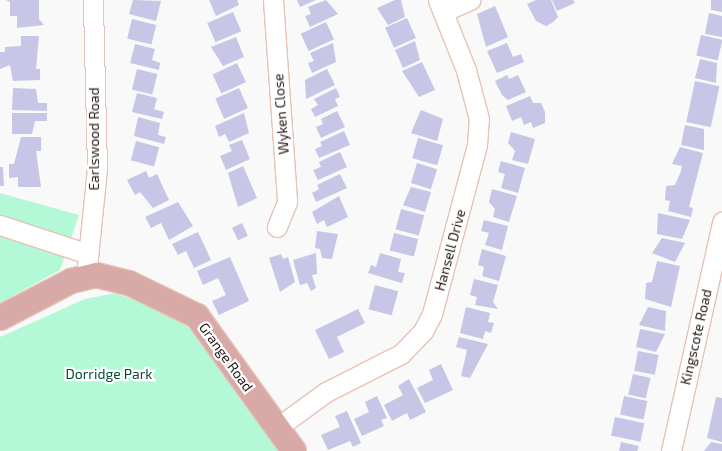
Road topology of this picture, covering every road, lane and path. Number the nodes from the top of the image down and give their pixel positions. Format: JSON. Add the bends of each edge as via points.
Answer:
{"nodes":[{"id":1,"x":93,"y":0,"type":"edge"},
{"id":2,"x":273,"y":0,"type":"edge"},
{"id":3,"x":470,"y":0,"type":"edge"},
{"id":4,"x":440,"y":6,"type":"edge"},
{"id":5,"x":722,"y":222,"type":"edge"},
{"id":6,"x":0,"y":225,"type":"edge"},
{"id":7,"x":277,"y":226,"type":"dead end"},
{"id":8,"x":87,"y":266,"type":"junction"},
{"id":9,"x":0,"y":318,"type":"edge"},
{"id":10,"x":278,"y":427,"type":"junction"},
{"id":11,"x":294,"y":451,"type":"edge"},
{"id":12,"x":671,"y":451,"type":"edge"}],
"edges":[{"from":1,"to":8,"type":"street","name":"Earlswood Road","via":[[97,168]]},
{"from":2,"to":7,"type":"street","name":"Wyken Close","via":[[287,202]]},
{"from":3,"to":4,"type":"street"},
{"from":4,"to":10,"type":"street","name":"Hansell Drive","via":[[466,70],[479,119],[477,145],[432,314],[423,331],[401,354],[326,392]]},
{"from":5,"to":12,"type":"street","name":"Kingscote Road"},
{"from":6,"to":8,"type":"street"},
{"from":8,"to":9,"type":"main road","name":"Grange Road","via":[[71,281]]},
{"from":8,"to":10,"type":"main road","name":"Grange Road","via":[[96,275],[129,283],[197,316]]},
{"from":10,"to":11,"type":"main road","name":"Grange Road"}]}
